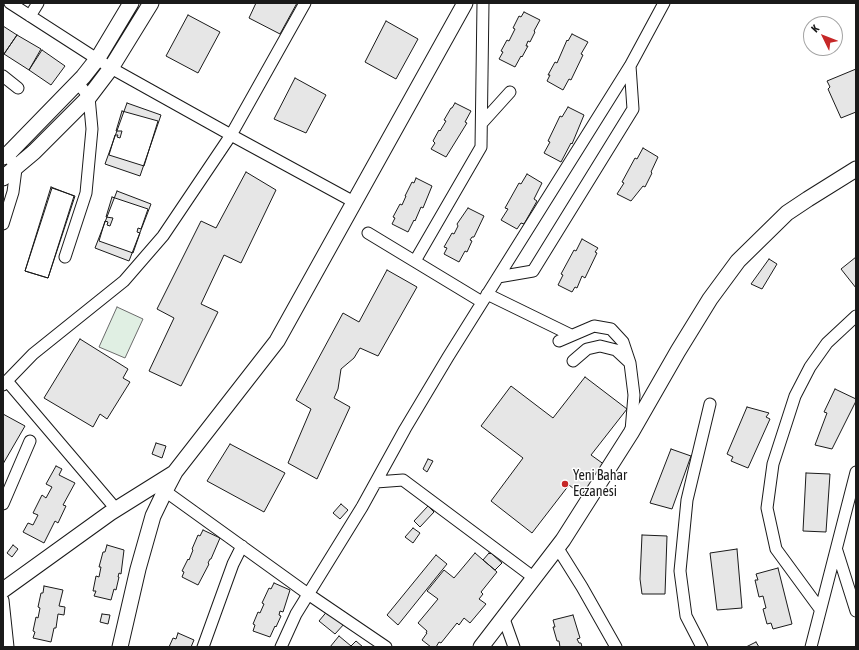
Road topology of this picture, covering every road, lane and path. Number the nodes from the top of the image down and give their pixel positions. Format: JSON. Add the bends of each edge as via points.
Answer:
{"nodes":[{"id":1,"x":10,"y":3,"type":"edge"},
{"id":2,"x":38,"y":3,"type":"edge"},
{"id":3,"x":131,"y":3,"type":"edge"},
{"id":4,"x":151,"y":3,"type":"edge"},
{"id":5,"x":305,"y":3,"type":"edge"},
{"id":6,"x":464,"y":3,"type":"edge"},
{"id":7,"x":482,"y":3,"type":"edge"},
{"id":8,"x":664,"y":3,"type":"edge"},
{"id":9,"x":30,"y":16,"type":"junction"},
{"id":10,"x":98,"y":58,"type":"junction"},
{"id":11,"x":630,"y":66,"type":"junction"},
{"id":12,"x":111,"y":68,"type":"junction"},
{"id":13,"x":3,"y":76,"type":"edge"},
{"id":14,"x":78,"y":83,"type":"junction"},
{"id":15,"x":18,"y":88,"type":"dead end"},
{"id":16,"x":510,"y":92,"type":"dead end"},
{"id":17,"x":89,"y":98,"type":"junction"},
{"id":18,"x":482,"y":123,"type":"junction"},
{"id":19,"x":231,"y":135,"type":"junction"},
{"id":20,"x":6,"y":155,"type":"edge"},
{"id":21,"x":16,"y":169,"type":"junction"},
{"id":22,"x":856,"y":169,"type":"edge"},
{"id":23,"x":3,"y":178,"type":"edge"},
{"id":24,"x":354,"y":202,"type":"junction"},
{"id":25,"x":3,"y":224,"type":"edge"},
{"id":26,"x":368,"y":232,"type":"dead end"},
{"id":27,"x":65,"y":257,"type":"dead end"},
{"id":28,"x":415,"y":261,"type":"junction"},
{"id":29,"x":498,"y":277,"type":"junction"},
{"id":30,"x":485,"y":298,"type":"junction"},
{"id":31,"x":856,"y":316,"type":"edge"},
{"id":32,"x":571,"y":335,"type":"junction"},
{"id":33,"x":559,"y":341,"type":"dead end"},
{"id":34,"x":573,"y":361,"type":"dead end"},
{"id":35,"x":630,"y":363,"type":"junction"},
{"id":36,"x":5,"y":383,"type":"edge"},
{"id":37,"x":710,"y":404,"type":"dead end"},
{"id":38,"x":631,"y":433,"type":"junction"},
{"id":39,"x":30,"y":441,"type":"dead end"},
{"id":40,"x":175,"y":472,"type":"junction"},
{"id":41,"x":856,"y":472,"type":"edge"},
{"id":42,"x":376,"y":482,"type":"junction"},
{"id":43,"x":165,"y":490,"type":"junction"},
{"id":44,"x":3,"y":504,"type":"edge"},
{"id":45,"x":116,"y":509,"type":"junction"},
{"id":46,"x":242,"y":546,"type":"junction"},
{"id":47,"x":556,"y":547,"type":"junction"},
{"id":48,"x":837,"y":551,"type":"junction"},
{"id":49,"x":533,"y":577,"type":"junction"},
{"id":50,"x":3,"y":590,"type":"edge"},
{"id":51,"x":308,"y":594,"type":"junction"},
{"id":52,"x":3,"y":600,"type":"edge"},
{"id":53,"x":820,"y":609,"type":"junction"},
{"id":54,"x":856,"y":611,"type":"edge"},
{"id":55,"x":503,"y":616,"type":"junction"},
{"id":56,"x":8,"y":647,"type":"edge"},
{"id":57,"x":120,"y":647,"type":"edge"},
{"id":58,"x":203,"y":647,"type":"edge"},
{"id":59,"x":282,"y":647,"type":"edge"},
{"id":60,"x":386,"y":647,"type":"edge"},
{"id":61,"x":480,"y":647,"type":"edge"},
{"id":62,"x":514,"y":647,"type":"edge"},
{"id":63,"x":616,"y":647,"type":"edge"},
{"id":64,"x":702,"y":647,"type":"edge"},
{"id":65,"x":811,"y":647,"type":"edge"}],
"edges":[{"from":1,"to":9,"type":"street"},
{"from":2,"to":9,"type":"street"},
{"from":3,"to":10,"type":"street"},
{"from":4,"to":12,"type":"street"},
{"from":5,"to":19,"type":"street"},
{"from":6,"to":24,"type":"street"},
{"from":7,"to":18,"type":"street"},
{"from":8,"to":11,"type":"street"},
{"from":9,"to":10,"type":"street"},
{"from":10,"to":12,"type":"street"},
{"from":10,"to":14,"type":"street"},
{"from":11,"to":29,"type":"street"},
{"from":11,"to":29,"type":"street","via":[[633,109],[533,271]]},
{"from":12,"to":17,"type":"street"},
{"from":12,"to":19,"type":"street"},
{"from":13,"to":15,"type":"street"},
{"from":14,"to":17,"type":"street"},
{"from":14,"to":20,"type":"street"},
{"from":16,"to":18,"type":"street"},
{"from":17,"to":21,"type":"street"},
{"from":17,"to":27,"type":"street","via":[[92,129],[86,193]]},
{"from":18,"to":28,"type":"street","via":[[481,146]]},
{"from":19,"to":24,"type":"street"},
{"from":19,"to":36,"type":"street","via":[[163,236],[124,281],[33,354]]},
{"from":20,"to":21,"type":"street"},
{"from":21,"to":23,"type":"street"},
{"from":21,"to":25,"type":"street","via":[[13,192]]},
{"from":22,"to":38,"type":"street","via":[[787,213],[738,261],[710,299]]},
{"from":24,"to":40,"type":"street","via":[[277,341]]},
{"from":26,"to":28,"type":"street"},
{"from":28,"to":30,"type":"street"},
{"from":29,"to":30,"type":"street"},
{"from":30,"to":32,"type":"street"},
{"from":30,"to":42,"type":"street","via":[[432,383]]},
{"from":31,"to":53,"type":"street","via":[[827,343],[810,367],[795,396],[773,464],[767,508],[776,549]]},
{"from":32,"to":33,"type":"street"},
{"from":32,"to":35,"type":"street","via":[[594,326],[611,329],[623,342]]},
{"from":34,"to":35,"type":"street","via":[[587,348],[600,346],[616,350]]},
{"from":35,"to":38,"type":"street","via":[[634,396]]},
{"from":36,"to":45,"type":"street"},
{"from":37,"to":64,"type":"street","via":[[687,500],[680,571],[686,616]]},
{"from":38,"to":47,"type":"street"},
{"from":39,"to":44,"type":"street"},
{"from":40,"to":43,"type":"street"},
{"from":40,"to":45,"type":"street"},
{"from":41,"to":48,"type":"street"},
{"from":42,"to":49,"type":"street","via":[[403,480]]},
{"from":42,"to":51,"type":"street"},
{"from":43,"to":46,"type":"street"},
{"from":43,"to":57,"type":"street","via":[[153,516]]},
{"from":45,"to":50,"type":"street"},
{"from":46,"to":51,"type":"street"},
{"from":46,"to":58,"type":"street"},
{"from":47,"to":49,"type":"street"},
{"from":47,"to":63,"type":"street"},
{"from":48,"to":53,"type":"street"},
{"from":48,"to":54,"type":"street"},
{"from":49,"to":55,"type":"street"},
{"from":51,"to":59,"type":"street"},
{"from":51,"to":60,"type":"street"},
{"from":52,"to":56,"type":"street"},
{"from":53,"to":65,"type":"street"},
{"from":55,"to":61,"type":"street"},
{"from":55,"to":62,"type":"street"}]}
